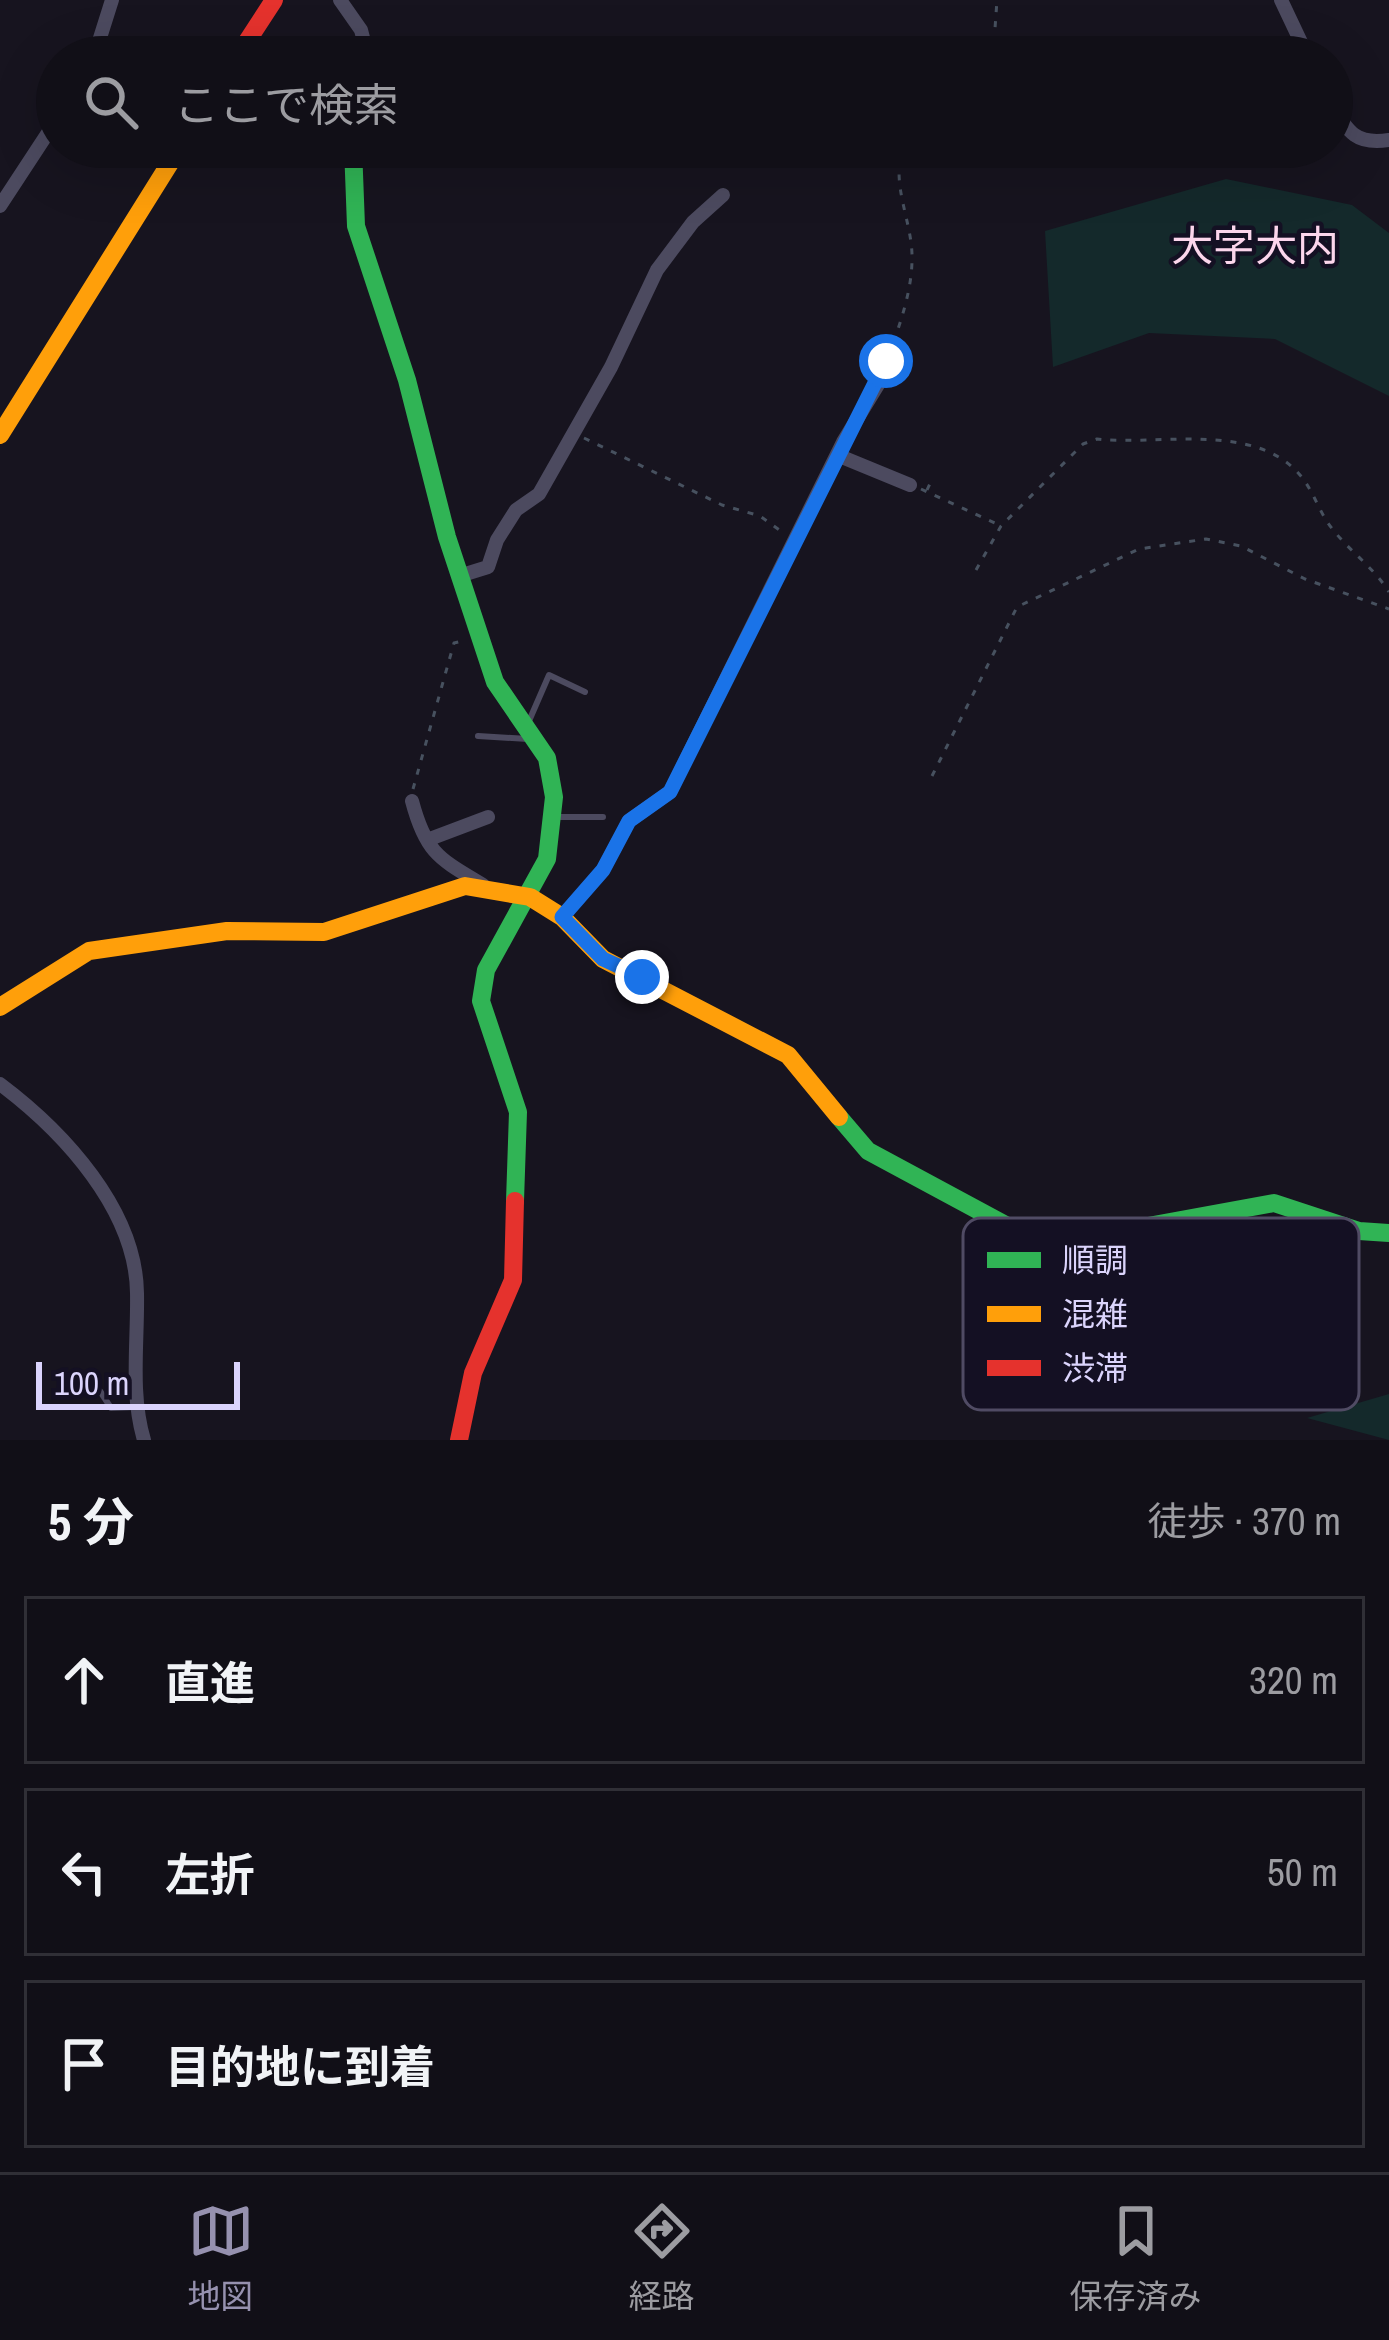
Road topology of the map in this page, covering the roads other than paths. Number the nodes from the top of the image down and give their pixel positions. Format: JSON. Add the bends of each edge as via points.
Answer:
{"nodes":[{"id":1,"x":112,"y":0,"type":"edge"},
{"id":2,"x":274,"y":0,"type":"edge"},
{"id":3,"x":340,"y":0,"type":"edge"},
{"id":4,"x":1281,"y":0,"type":"edge"},
{"id":5,"x":101,"y":36,"type":"edge"},
{"id":6,"x":251,"y":36,"type":"edge"},
{"id":7,"x":363,"y":36,"type":"edge"},
{"id":8,"x":1297,"y":36,"type":"edge"},
{"id":9,"x":1353,"y":137,"type":"edge"},
{"id":10,"x":1389,"y":140,"type":"edge"},
{"id":11,"x":36,"y":150,"type":"edge"},
{"id":12,"x":167,"y":168,"type":"edge"},
{"id":13,"x":353,"y":168,"type":"edge"},
{"id":14,"x":723,"y":195,"type":"dead end"},
{"id":15,"x":0,"y":206,"type":"edge"},
{"id":16,"x":878,"y":383,"type":"road end"},
{"id":17,"x":0,"y":435,"type":"edge"},
{"id":18,"x":837,"y":455,"type":"junction"},
{"id":19,"x":910,"y":485,"type":"road end"},
{"id":20,"x":459,"y":576,"type":"junction"},
{"id":21,"x":585,"y":692,"type":"dead end"},
{"id":22,"x":531,"y":730,"type":"junction"},
{"id":23,"x":478,"y":736,"type":"dead end"},
{"id":24,"x":412,"y":801,"type":"road end"},
{"id":25,"x":488,"y":817,"type":"dead end"},
{"id":26,"x":553,"y":817,"type":"junction"},
{"id":27,"x":604,"y":817,"type":"dead end"},
{"id":28,"x":427,"y":840,"type":"junction"},
{"id":29,"x":484,"y":885,"type":"junction"},
{"id":30,"x":530,"y":897,"type":"junction"},
{"id":31,"x":562,"y":917,"type":"junction"},
{"id":32,"x":0,"y":1007,"type":"edge"},
{"id":33,"x":0,"y":1084,"type":"edge"},
{"id":34,"x":992,"y":1218,"type":"edge"},
{"id":35,"x":1192,"y":1218,"type":"edge"},
{"id":36,"x":1328,"y":1218,"type":"edge"},
{"id":37,"x":1359,"y":1232,"type":"edge"},
{"id":38,"x":1389,"y":1233,"type":"edge"},
{"id":39,"x":100,"y":1391,"type":"dead end"},
{"id":40,"x":136,"y":1407,"type":"junction"},
{"id":41,"x":144,"y":1440,"type":"edge"},
{"id":42,"x":459,"y":1440,"type":"edge"}],
"edges":[{"from":1,"to":5,"type":"street"},
{"from":2,"to":6,"type":"street"},
{"from":3,"to":7,"type":"street"},
{"from":4,"to":8,"type":"street"},
{"from":9,"to":10,"type":"street"},
{"from":11,"to":15,"type":"street"},
{"from":12,"to":17,"type":"street"},
{"from":13,"to":20,"type":"street","via":[[356,226]]},
{"from":14,"to":20,"type":"street","via":[[657,270],[611,367],[538,494],[506,525],[488,567]]},
{"from":16,"to":18,"type":"street"},
{"from":18,"to":19,"type":"street"},
{"from":18,"to":31,"type":"street","via":[[670,792],[629,821],[603,870]]},
{"from":20,"to":22,"type":"street","via":[[495,682]]},
{"from":21,"to":22,"type":"lane","via":[[549,675]]},
{"from":22,"to":23,"type":"lane","via":[[520,741]]},
{"from":22,"to":26,"type":"street","via":[[547,758]]},
{"from":24,"to":28,"type":"street"},
{"from":25,"to":28,"type":"street"},
{"from":26,"to":27,"type":"lane"},
{"from":26,"to":30,"type":"street","via":[[547,860]]},
{"from":28,"to":29,"type":"street","via":[[447,868]]},
{"from":29,"to":30,"type":"street"},
{"from":29,"to":32,"type":"street","via":[[324,932],[227,931],[88,951]]},
{"from":30,"to":31,"type":"street"},
{"from":30,"to":42,"type":"street","via":[[486,970],[481,1001],[518,1112],[513,1280],[473,1373]]},
{"from":31,"to":34,"type":"street","via":[[603,959],[788,1055],[868,1151]]},
{"from":33,"to":40,"type":"street","via":[[65,1146],[128,1237],[137,1287]]},
{"from":35,"to":36,"type":"street","via":[[1274,1203]]},
{"from":37,"to":38,"type":"street"},
{"from":39,"to":40,"type":"lane","via":[[111,1408]]},
{"from":40,"to":41,"type":"street"}]}
